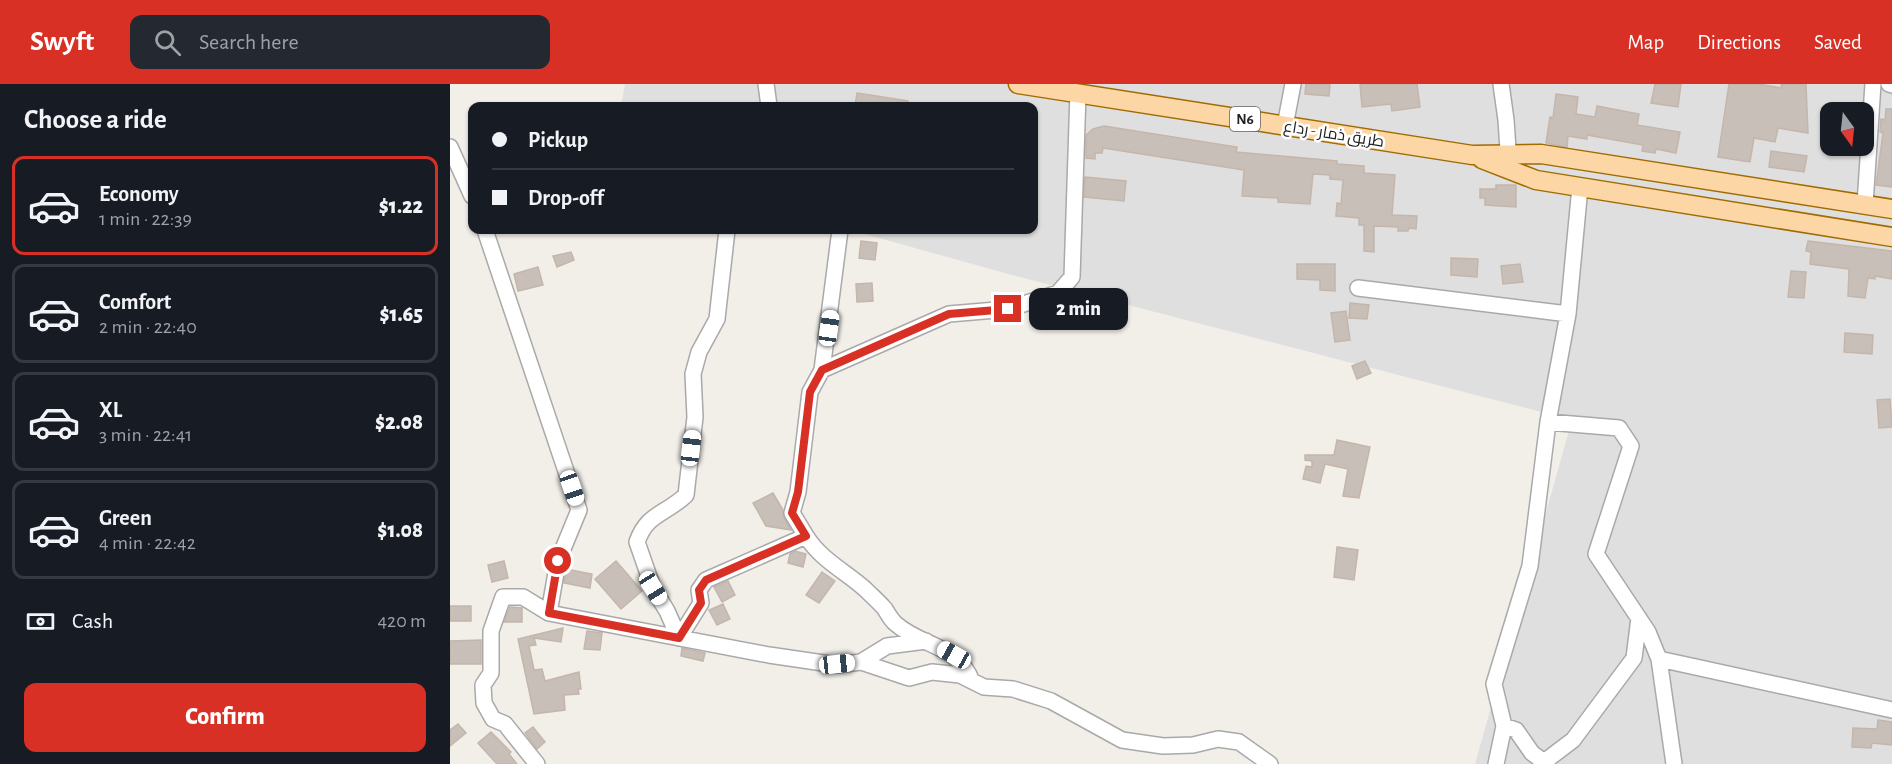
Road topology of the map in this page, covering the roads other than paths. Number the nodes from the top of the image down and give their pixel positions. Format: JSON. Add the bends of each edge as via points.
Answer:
{"nodes":[{"id":1,"x":766,"y":84,"type":"edge"},
{"id":2,"x":1018,"y":84,"type":"edge"},
{"id":3,"x":1293,"y":84,"type":"edge"},
{"id":4,"x":1501,"y":84,"type":"edge"},
{"id":5,"x":1873,"y":84,"type":"edge"},
{"id":6,"x":1078,"y":93,"type":"junction"},
{"id":7,"x":769,"y":102,"type":"edge"},
{"id":8,"x":1285,"y":126,"type":"junction"},
{"id":9,"x":450,"y":147,"type":"edge"},
{"id":10,"x":1509,"y":162,"type":"junction"},
{"id":11,"x":468,"y":187,"type":"edge"},
{"id":12,"x":1580,"y":187,"type":"junction"},
{"id":13,"x":1865,"y":204,"type":"junction"},
{"id":14,"x":1892,"y":208,"type":"edge"},
{"id":15,"x":486,"y":234,"type":"edge"},
{"id":16,"x":727,"y":234,"type":"edge"},
{"id":17,"x":839,"y":234,"type":"edge"},
{"id":18,"x":1892,"y":237,"type":"edge"},
{"id":19,"x":1358,"y":288,"type":"dead end"},
{"id":20,"x":1568,"y":314,"type":"junction"},
{"id":21,"x":822,"y":370,"type":"junction"},
{"id":22,"x":1548,"y":422,"type":"junction"},
{"id":23,"x":806,"y":536,"type":"junction"},
{"id":24,"x":549,"y":613,"type":"junction"},
{"id":25,"x":1639,"y":618,"type":"junction"},
{"id":26,"x":679,"y":638,"type":"junction"},
{"id":27,"x":926,"y":641,"type":"junction"},
{"id":28,"x":1659,"y":659,"type":"junction"},
{"id":29,"x":861,"y":662,"type":"junction"},
{"id":30,"x":972,"y":681,"type":"junction"},
{"id":31,"x":1892,"y":710,"type":"edge"},
{"id":32,"x":1504,"y":726,"type":"junction"},
{"id":33,"x":537,"y":764,"type":"edge"},
{"id":34,"x":1270,"y":764,"type":"edge"},
{"id":35,"x":1496,"y":764,"type":"edge"},
{"id":36,"x":1674,"y":764,"type":"edge"}],
"edges":[{"from":1,"to":7,"type":"street"},
{"from":2,"to":6,"type":"main road","name":"طريق ذمار - رداع","number":"N6"},
{"from":3,"to":8,"type":"street"},
{"from":4,"to":10,"type":"street"},
{"from":5,"to":13,"type":"street"},
{"from":6,"to":8,"type":"main road","name":"طريق ذمار - رداع","number":"N6"},
{"from":6,"to":21,"type":"street","via":[[1072,278],[1058,292],[1008,309],[949,314]]},
{"from":8,"to":10,"type":"main road","name":"طريق ذمار - رداع","number":"N6"},
{"from":9,"to":11,"type":"street"},
{"from":10,"to":12,"type":"main road","number":"N6","via":[[1536,180]]},
{"from":10,"to":13,"type":"main road","number":"N6","via":[[1541,154]]},
{"from":12,"to":18,"type":"main road","number":"N6"},
{"from":12,"to":20,"type":"street"},
{"from":13,"to":14,"type":"main road","number":"N6"},
{"from":15,"to":24,"type":"street","via":[[579,510],[558,561]]},
{"from":16,"to":26,"type":"street","via":[[717,319],[699,352],[693,374],[695,417],[686,495],[673,508],[649,520],[638,542],[653,588]]},
{"from":17,"to":21,"type":"street"},
{"from":19,"to":20,"type":"street"},
{"from":20,"to":22,"type":"street"},
{"from":21,"to":23,"type":"street","via":[[810,392],[792,513]]},
{"from":22,"to":25,"type":"street","via":[[1619,428],[1631,446],[1596,554]]},
{"from":22,"to":32,"type":"street","via":[[1530,566],[1494,684]]},
{"from":23,"to":26,"type":"street","via":[[706,580],[699,590],[701,603]]},
{"from":23,"to":27,"type":"street","via":[[832,565],[883,607],[895,624]]},
{"from":24,"to":26,"type":"street"},
{"from":24,"to":33,"type":"street","via":[[522,597],[503,597],[491,631],[491,673],[483,685],[484,703],[493,719],[505,724]]},
{"from":25,"to":28,"type":"street"},
{"from":25,"to":32,"type":"street","via":[[1634,658],[1574,740],[1544,762],[1532,753],[1516,730]]},
{"from":26,"to":29,"type":"street","via":[[815,662]]},
{"from":27,"to":29,"type":"street","via":[[887,646]]},
{"from":27,"to":30,"type":"street","via":[[954,655]]},
{"from":28,"to":31,"type":"street"},
{"from":28,"to":36,"type":"street"},
{"from":29,"to":30,"type":"street","via":[[909,678],[932,672],[960,675]]},
{"from":30,"to":34,"type":"street","via":[[1051,701],[1122,740],[1163,746],[1218,739],[1239,742]]},
{"from":32,"to":35,"type":"street"}]}
